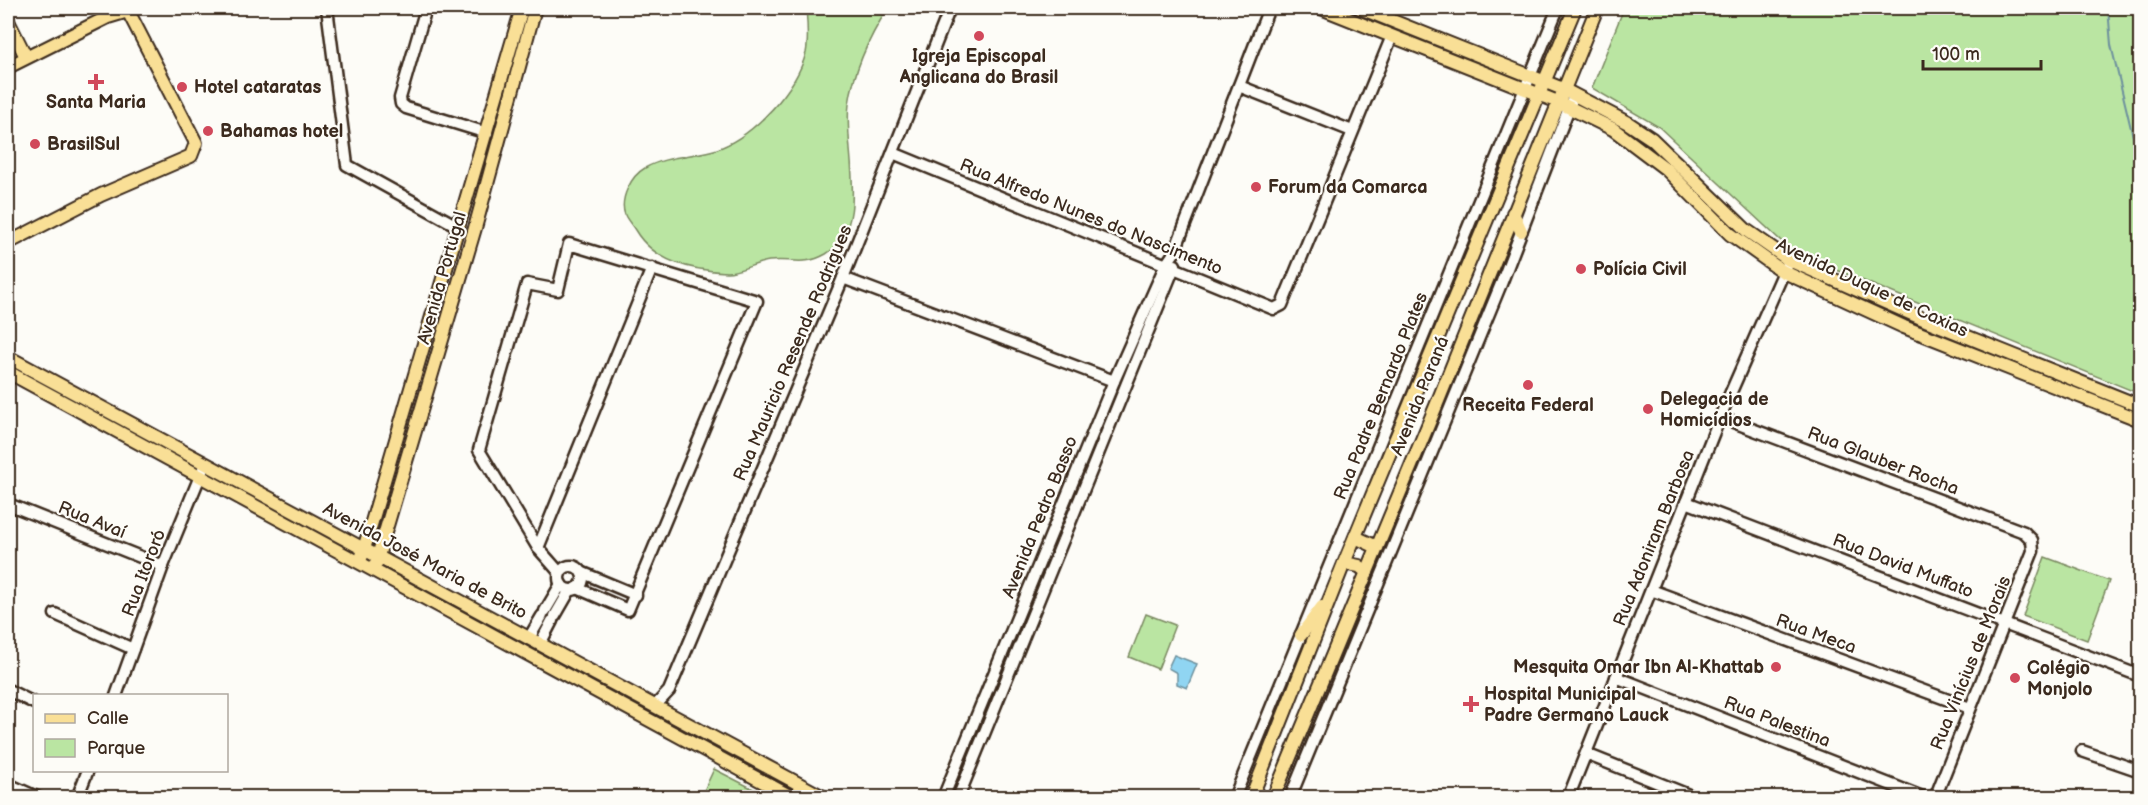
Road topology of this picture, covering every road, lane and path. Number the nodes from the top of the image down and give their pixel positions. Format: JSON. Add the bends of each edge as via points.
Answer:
{"nodes":[{"id":1,"x":327,"y":8,"type":"edge"},
{"id":2,"x":426,"y":8,"type":"edge"},
{"id":3,"x":522,"y":8,"type":"edge"},
{"id":4,"x":535,"y":8,"type":"edge"},
{"id":5,"x":950,"y":8,"type":"edge"},
{"id":6,"x":1269,"y":8,"type":"edge"},
{"id":7,"x":1321,"y":8,"type":"edge"},
{"id":8,"x":1360,"y":8,"type":"edge"},
{"id":9,"x":1558,"y":8,"type":"edge"},
{"id":10,"x":1575,"y":8,"type":"edge"},
{"id":11,"x":1597,"y":8,"type":"edge"},
{"id":12,"x":8,"y":21,"type":"edge"},
{"id":13,"x":1392,"y":36,"type":"junction"},
{"id":14,"x":26,"y":57,"type":"junction"},
{"id":15,"x":8,"y":67,"type":"edge"},
{"id":16,"x":1530,"y":76,"type":"junction"},
{"id":17,"x":1544,"y":82,"type":"junction"},
{"id":18,"x":1239,"y":86,"type":"junction"},
{"id":19,"x":1524,"y":90,"type":"junction"},
{"id":20,"x":1569,"y":92,"type":"junction"},
{"id":21,"x":1539,"y":95,"type":"junction"},
{"id":22,"x":1563,"y":105,"type":"junction"},
{"id":23,"x":1353,"y":131,"type":"junction"},
{"id":24,"x":487,"y":134,"type":"junction"},
{"id":25,"x":893,"y":153,"type":"junction"},
{"id":26,"x":1513,"y":213,"type":"junction"},
{"id":27,"x":459,"y":227,"type":"junction"},
{"id":28,"x":1521,"y":231,"type":"junction"},
{"id":29,"x":8,"y":243,"type":"edge"},
{"id":30,"x":1785,"y":266,"type":"junction"},
{"id":31,"x":652,"y":268,"type":"junction"},
{"id":32,"x":1170,"y":268,"type":"junction"},
{"id":33,"x":843,"y":278,"type":"junction"},
{"id":34,"x":8,"y":357,"type":"edge"},
{"id":35,"x":8,"y":372,"type":"edge"},
{"id":36,"x":1114,"y":381,"type":"junction"},
{"id":37,"x":2140,"y":406,"type":"edge"},
{"id":38,"x":1720,"y":417,"type":"junction"},
{"id":39,"x":2140,"y":420,"type":"edge"},
{"id":40,"x":205,"y":464,"type":"junction"},
{"id":41,"x":199,"y":477,"type":"junction"},
{"id":42,"x":1686,"y":502,"type":"junction"},
{"id":43,"x":8,"y":504,"type":"edge"},
{"id":44,"x":1355,"y":537,"type":"junction"},
{"id":45,"x":2032,"y":540,"type":"joint"},
{"id":46,"x":1377,"y":547,"type":"junction"},
{"id":47,"x":538,"y":548,"type":"junction"},
{"id":48,"x":366,"y":550,"type":"junction"},
{"id":49,"x":379,"y":557,"type":"junction"},
{"id":50,"x":358,"y":563,"type":"junction"},
{"id":51,"x":1344,"y":563,"type":"junction"},
{"id":52,"x":163,"y":566,"type":"junction"},
{"id":53,"x":372,"y":571,"type":"junction"},
{"id":54,"x":581,"y":572,"type":"junction"},
{"id":55,"x":1367,"y":572,"type":"junction"},
{"id":56,"x":567,"y":584,"type":"junction"},
{"id":57,"x":1651,"y":590,"type":"junction"},
{"id":58,"x":1333,"y":591,"type":"junction"},
{"id":59,"x":636,"y":595,"type":"junction"},
{"id":60,"x":55,"y":614,"type":"dead end"},
{"id":61,"x":2004,"y":622,"type":"junction"},
{"id":62,"x":1300,"y":635,"type":"junction"},
{"id":63,"x":535,"y":641,"type":"junction"},
{"id":64,"x":133,"y":649,"type":"junction"},
{"id":65,"x":2140,"y":676,"type":"edge"},
{"id":66,"x":1616,"y":677,"type":"junction"},
{"id":67,"x":8,"y":690,"type":"edge"},
{"id":68,"x":117,"y":694,"type":"edge"},
{"id":69,"x":33,"y":702,"type":"edge"},
{"id":70,"x":656,"y":706,"type":"junction"},
{"id":71,"x":1970,"y":708,"type":"junction"},
{"id":72,"x":2082,"y":751,"type":"dead end"},
{"id":73,"x":1586,"y":754,"type":"junction"},
{"id":74,"x":2140,"y":771,"type":"edge"},
{"id":75,"x":88,"y":772,"type":"edge"},
{"id":76,"x":8,"y":784,"type":"edge"},
{"id":77,"x":39,"y":798,"type":"edge"},
{"id":78,"x":77,"y":798,"type":"edge"},
{"id":79,"x":793,"y":798,"type":"edge"},
{"id":80,"x":825,"y":798,"type":"edge"},
{"id":81,"x":943,"y":798,"type":"edge"},
{"id":82,"x":958,"y":798,"type":"edge"},
{"id":83,"x":1234,"y":798,"type":"edge"},
{"id":84,"x":1251,"y":798,"type":"edge"},
{"id":85,"x":1273,"y":798,"type":"edge"},
{"id":86,"x":1290,"y":798,"type":"edge"},
{"id":87,"x":1568,"y":798,"type":"edge"},
{"id":88,"x":1696,"y":798,"type":"edge"},
{"id":89,"x":1925,"y":798,"type":"edge"},
{"id":90,"x":1935,"y":798,"type":"edge"}],
"edges":[{"from":1,"to":27,"type":"street","via":[[346,165]]},
{"from":2,"to":24,"type":"street","via":[[401,104]]},
{"from":3,"to":24,"type":"main road","name":"Avenida Portugal"},
{"from":4,"to":49,"type":"main road","name":"Avenida Portugal"},
{"from":5,"to":25,"type":"street","name":"Rua Mauricio Resende Rodrigues"},
{"from":6,"to":18,"type":"street","name":"Avenida Pedro Basso"},
{"from":7,"to":13,"type":"main road","name":"Avenida Duque de Caxias"},
{"from":8,"to":16,"type":"main road","name":"Avenida Duque de Caxias"},
{"from":9,"to":16,"type":"street","name":"Rua Padre Bernardo Plates"},
{"from":10,"to":17,"type":"main road","name":"Avenida Paraná"},
{"from":11,"to":20,"type":"main road","name":"Avenida Paraná"},
{"from":12,"to":14,"type":"main road"},
{"from":13,"to":19,"type":"main road","name":"Avenida Duque de Caxias"},
{"from":13,"to":23,"type":"street"},
{"from":14,"to":15,"type":"main road"},
{"from":14,"to":29,"type":"main road","via":[[108,17],[125,10],[131,13],[196,143],[190,156],[101,195]]},
{"from":16,"to":17,"type":"main road","name":"Avenida Duque de Caxias"},
{"from":16,"to":19,"type":"street","name":"Rua Padre Bernardo Plates"},
{"from":17,"to":20,"type":"main road","name":"Avenida Duque de Caxias"},
{"from":17,"to":21,"type":"main road","name":"Avenida Paraná"},
{"from":18,"to":23,"type":"street"},
{"from":18,"to":32,"type":"street","name":"Avenida Pedro Basso"},
{"from":19,"to":21,"type":"main road","name":"Avenida Duque de Caxias"},
{"from":19,"to":62,"type":"street","name":"Rua Padre Bernardo Plates"},
{"from":20,"to":22,"type":"main road","name":"Avenida Paraná"},
{"from":20,"to":30,"type":"main road","name":"Avenida Duque de Caxias","via":[[1652,139]]},
{"from":21,"to":22,"type":"main road","name":"Avenida Duque de Caxias"},
{"from":21,"to":44,"type":"main road","name":"Avenida Paraná"},
{"from":22,"to":26,"type":"main road","name":"Avenida Paraná"},
{"from":22,"to":28,"type":"street"},
{"from":22,"to":30,"type":"main road","name":"Avenida Duque de Caxias","via":[[1635,144],[1666,169],[1730,234]]},
{"from":23,"to":32,"type":"street","name":"Rua Alfredo Nunes do Nascimento","via":[[1278,308]]},
{"from":24,"to":27,"type":"main road","name":"Avenida Portugal"},
{"from":25,"to":32,"type":"street","name":"Rua Alfredo Nunes do Nascimento"},
{"from":25,"to":33,"type":"street","name":"Rua Mauricio Resende Rodrigues"},
{"from":26,"to":28,"type":"main road"},
{"from":26,"to":46,"type":"main road","name":"Avenida Paraná"},
{"from":27,"to":48,"type":"main road","name":"Avenida Portugal"},
{"from":28,"to":86,"type":"street"},
{"from":30,"to":37,"type":"main road","name":"Avenida Duque de Caxias"},
{"from":30,"to":38,"type":"street","name":"Rua Adoniram Barbosa"},
{"from":30,"to":39,"type":"main road","name":"Avenida Duque de Caxias","via":[[1904,327]]},
{"from":31,"to":47,"type":"street"},
{"from":31,"to":47,"type":"street","via":[[569,244],[558,290],[527,284],[479,450]]},
{"from":31,"to":59,"type":"street","via":[[757,301]]},
{"from":32,"to":36,"type":"street","name":"Avenida Pedro Basso"},
{"from":32,"to":82,"type":"street","name":"Avenida Pedro Basso"},
{"from":33,"to":36,"type":"street"},
{"from":33,"to":70,"type":"street","name":"Rua Mauricio Resende Rodrigues","via":[[669,690]]},
{"from":34,"to":40,"type":"main road","name":"Avenida José Maria de Brito"},
{"from":35,"to":41,"type":"main road","name":"Avenida José Maria de Brito"},
{"from":36,"to":81,"type":"street","name":"Avenida Pedro Basso"},
{"from":38,"to":42,"type":"street","name":"Rua Adoniram Barbosa"},
{"from":38,"to":45,"type":"street","name":"Rua Glauber Rocha","via":[[2024,532]]},
{"from":40,"to":41,"type":"street","name":"Rua Itororó"},
{"from":40,"to":48,"type":"main road","name":"Avenida José Maria de Brito"},
{"from":41,"to":50,"type":"main road","name":"Avenida José Maria de Brito"},
{"from":41,"to":52,"type":"street","name":"Rua Itororó"},
{"from":42,"to":57,"type":"street","name":"Rua Adoniram Barbosa"},
{"from":42,"to":61,"type":"street","name":"Rua David Muffato"},
{"from":43,"to":52,"type":"street","name":"Rua Avaí"},
{"from":44,"to":46,"type":"main road"},
{"from":44,"to":51,"type":"main road","name":"Avenida Paraná"},
{"from":45,"to":61,"type":"street","name":"Rua Vinícius de Morais","via":[[2033,550]]},
{"from":46,"to":55,"type":"main road","name":"Avenida Paraná"},
{"from":47,"to":56,"type":"street"},
{"from":48,"to":49,"type":"main road","name":"Avenida José Maria de Brito"},
{"from":48,"to":50,"type":"main road","name":"Avenida Portugal"},
{"from":49,"to":53,"type":"main road","name":"Avenida Portugal"},
{"from":49,"to":63,"type":"main road","name":"Avenida José Maria de Brito"},
{"from":50,"to":53,"type":"main road","name":"Avenida José Maria de Brito"},
{"from":51,"to":55,"type":"main road"},
{"from":51,"to":58,"type":"main road","name":"Avenida Paraná"},
{"from":52,"to":64,"type":"street","name":"Rua Itororó"},
{"from":53,"to":79,"type":"main road","name":"Avenida José Maria de Brito"},
{"from":54,"to":56,"type":"street","via":[[582,579]]},
{"from":54,"to":56,"type":"street","via":[[568,566]]},
{"from":54,"to":59,"type":"street"},
{"from":55,"to":85,"type":"main road","name":"Avenida Paraná"},
{"from":56,"to":59,"type":"street","via":[[628,610]]},
{"from":56,"to":63,"type":"street"},
{"from":57,"to":66,"type":"street","name":"Rua Adoniram Barbosa"},
{"from":57,"to":71,"type":"street","name":"Rua Meca"},
{"from":58,"to":62,"type":"main road"},
{"from":58,"to":84,"type":"main road","name":"Avenida Paraná"},
{"from":60,"to":64,"type":"street"},
{"from":61,"to":65,"type":"street","name":"Rua David Muffato"},
{"from":61,"to":71,"type":"street","name":"Rua Vinícius de Morais"},
{"from":62,"to":83,"type":"street","name":"Rua Padre Bernardo Plates"},
{"from":63,"to":70,"type":"main road","name":"Avenida José Maria de Brito"},
{"from":64,"to":68,"type":"street","name":"Rua Itororó"},
{"from":66,"to":73,"type":"street","name":"Rua Adoniram Barbosa"},
{"from":66,"to":89,"type":"street","name":"Rua Palestina"},
{"from":67,"to":69,"type":"street"},
{"from":70,"to":80,"type":"main road","name":"Avenida José Maria de Brito"},
{"from":71,"to":90,"type":"street","name":"Rua Vinícius de Morais"},
{"from":72,"to":74,"type":"street"},
{"from":73,"to":87,"type":"street","name":"Rua Adoniram Barbosa"},
{"from":73,"to":88,"type":"street"},
{"from":75,"to":78,"type":"street"},
{"from":76,"to":77,"type":"street"}]}
